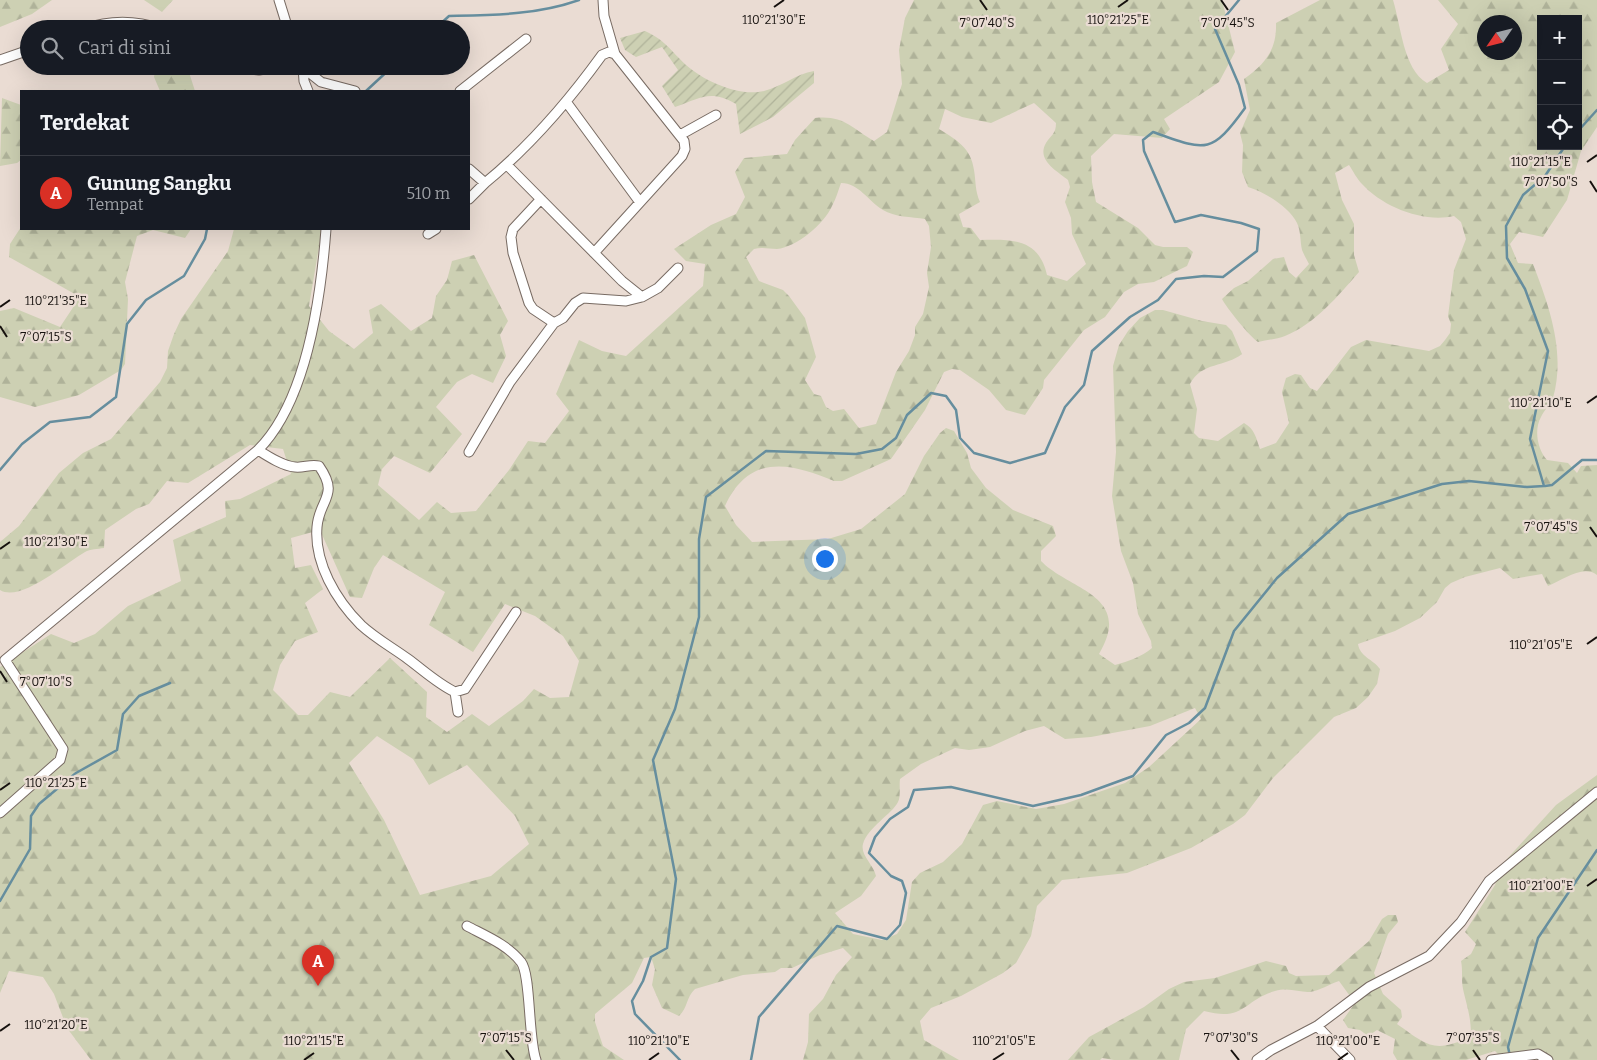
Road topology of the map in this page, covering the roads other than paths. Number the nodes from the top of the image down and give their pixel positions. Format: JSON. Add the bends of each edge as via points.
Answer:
{"nodes":[{"id":1,"x":279,"y":0,"type":"edge"},
{"id":2,"x":603,"y":0,"type":"edge"},
{"id":3,"x":285,"y":20,"type":"edge"},
{"id":4,"x":526,"y":39,"type":"dead end"},
{"id":5,"x":20,"y":53,"type":"edge"},
{"id":6,"x":615,"y":54,"type":"junction"},
{"id":7,"x":0,"y":60,"type":"edge"},
{"id":8,"x":304,"y":75,"type":"edge"},
{"id":9,"x":312,"y":75,"type":"edge"},
{"id":10,"x":308,"y":90,"type":"edge"},
{"id":11,"x":351,"y":90,"type":"edge"},
{"id":12,"x":461,"y":90,"type":"edge"},
{"id":13,"x":567,"y":103,"type":"junction"},
{"id":14,"x":716,"y":116,"type":"dead end"},
{"id":15,"x":680,"y":135,"type":"junction"},
{"id":16,"x":507,"y":165,"type":"junction"},
{"id":17,"x":470,"y":170,"type":"edge"},
{"id":18,"x":485,"y":183,"type":"junction"},
{"id":19,"x":470,"y":198,"type":"edge"},
{"id":20,"x":541,"y":199,"type":"junction"},
{"id":21,"x":639,"y":201,"type":"junction"},
{"id":22,"x":326,"y":230,"type":"edge"},
{"id":23,"x":594,"y":253,"type":"junction"},
{"id":24,"x":678,"y":268,"type":"dead end"},
{"id":25,"x":642,"y":297,"type":"junction"},
{"id":26,"x":554,"y":323,"type":"junction"},
{"id":27,"x":258,"y":450,"type":"junction"},
{"id":28,"x":469,"y":452,"type":"dead end"},
{"id":29,"x":516,"y":612,"type":"dead end"},
{"id":30,"x":3,"y":662,"type":"edge"},
{"id":31,"x":455,"y":692,"type":"junction"},
{"id":32,"x":458,"y":712,"type":"dead end"},
{"id":33,"x":1597,"y":792,"type":"edge"},
{"id":34,"x":0,"y":812,"type":"edge"},
{"id":35,"x":467,"y":926,"type":"dead end"},
{"id":36,"x":1317,"y":1026,"type":"junction"},
{"id":37,"x":1495,"y":1059,"type":"edge"},
{"id":38,"x":536,"y":1060,"type":"edge"},
{"id":39,"x":1257,"y":1060,"type":"edge"},
{"id":40,"x":1350,"y":1060,"type":"edge"},
{"id":41,"x":1548,"y":1060,"type":"edge"}],
"edges":[{"from":1,"to":3,"type":"street"},
{"from":2,"to":6,"type":"street"},
{"from":4,"to":12,"type":"street"},
{"from":5,"to":7,"type":"street"},
{"from":6,"to":13,"type":"street","via":[[602,55]]},
{"from":6,"to":15,"type":"street"},
{"from":8,"to":10,"type":"street"},
{"from":9,"to":11,"type":"street","via":[[321,82]]},
{"from":13,"to":16,"type":"street"},
{"from":13,"to":21,"type":"street"},
{"from":14,"to":15,"type":"street"},
{"from":15,"to":21,"type":"street","via":[[685,150],[682,156]]},
{"from":16,"to":18,"type":"street"},
{"from":16,"to":20,"type":"street"},
{"from":17,"to":18,"type":"street"},
{"from":18,"to":19,"type":"street"},
{"from":20,"to":23,"type":"street"},
{"from":20,"to":26,"type":"street","via":[[513,229],[511,245],[529,303]]},
{"from":21,"to":23,"type":"street"},
{"from":22,"to":27,"type":"street","via":[[316,310],[302,363],[273,436]]},
{"from":23,"to":25,"type":"street"},
{"from":24,"to":25,"type":"street","via":[[658,288]]},
{"from":25,"to":26,"type":"street","via":[[626,301],[582,298]]},
{"from":26,"to":28,"type":"street","via":[[510,382]]},
{"from":27,"to":30,"type":"street"},
{"from":27,"to":31,"type":"street","via":[[295,467],[319,466],[328,478],[329,492],[317,525],[317,547],[322,567],[336,593],[361,625]]},
{"from":29,"to":31,"type":"street","via":[[465,689]]},
{"from":30,"to":34,"type":"street","via":[[63,749],[60,760]]},
{"from":31,"to":32,"type":"street"},
{"from":33,"to":36,"type":"street","via":[[1489,881],[1460,922],[1429,956],[1369,987]]},
{"from":35,"to":38,"type":"street","via":[[506,946],[524,966]]},
{"from":36,"to":39,"type":"street"},
{"from":36,"to":40,"type":"street"},
{"from":37,"to":41,"type":"street","via":[[1538,1054]]}]}
